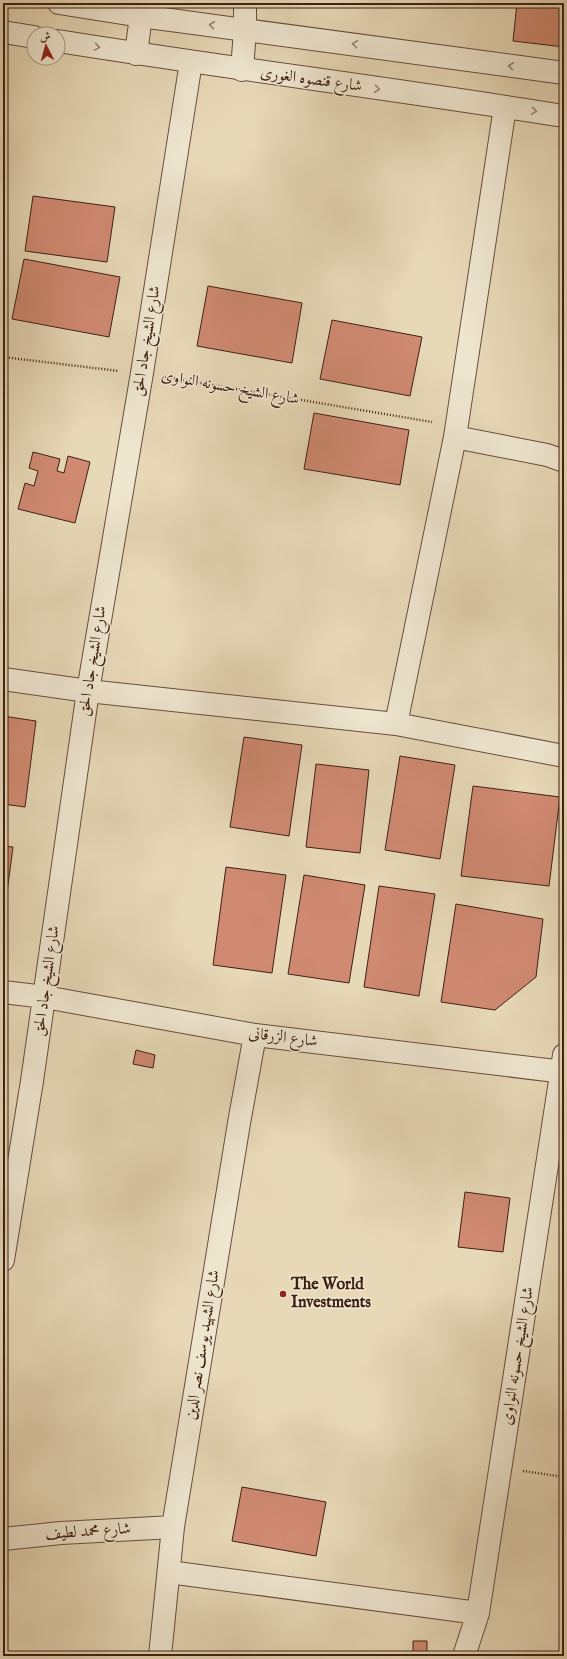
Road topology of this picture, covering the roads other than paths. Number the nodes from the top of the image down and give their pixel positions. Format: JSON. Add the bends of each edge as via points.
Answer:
{"nodes":[{"id":1,"x":59,"y":3,"type":"edge"},
{"id":2,"x":245,"y":3,"type":"edge"},
{"id":3,"x":144,"y":9,"type":"edge"},
{"id":4,"x":245,"y":30,"type":"junction"},
{"id":5,"x":3,"y":32,"type":"edge"},
{"id":6,"x":26,"y":36,"type":"edge"},
{"id":7,"x":66,"y":42,"type":"edge"},
{"id":8,"x":136,"y":54,"type":"junction"},
{"id":9,"x":191,"y":62,"type":"junction"},
{"id":10,"x":242,"y":70,"type":"junction"},
{"id":11,"x":564,"y":73,"type":"edge"},
{"id":12,"x":505,"y":107,"type":"junction"},
{"id":13,"x":564,"y":116,"type":"edge"},
{"id":14,"x":456,"y":432,"type":"junction"},
{"id":15,"x":564,"y":461,"type":"edge"},
{"id":16,"x":3,"y":679,"type":"edge"},
{"id":17,"x":88,"y":690,"type":"junction"},
{"id":18,"x":396,"y":724,"type":"junction"},
{"id":19,"x":564,"y":756,"type":"edge"},
{"id":20,"x":3,"y":992,"type":"edge"},
{"id":21,"x":44,"y":997,"type":"junction"},
{"id":22,"x":255,"y":1034,"type":"junction"},
{"id":23,"x":563,"y":1066,"type":"edge"},
{"id":24,"x":3,"y":1260,"type":"edge"},
{"id":25,"x":173,"y":1527,"type":"junction"},
{"id":26,"x":3,"y":1539,"type":"edge"},
{"id":27,"x":169,"y":1572,"type":"junction"},
{"id":28,"x":478,"y":1613,"type":"junction"},
{"id":29,"x":160,"y":1656,"type":"edge"},
{"id":30,"x":464,"y":1656,"type":"edge"}],
"edges":[{"from":1,"to":3,"type":"street"},
{"from":2,"to":4,"type":"street"},
{"from":4,"to":3,"type":"street","one_way":true},
{"from":3,"to":8,"type":"street"},
{"from":4,"to":10,"type":"street"},
{"from":11,"to":4,"type":"street","one_way":true},
{"from":5,"to":6,"type":"street"},
{"from":7,"to":8,"type":"street","name":"شارع قنصوه الغورى","one_way":true},
{"from":8,"to":9,"type":"street","name":"شارع قنصوه الغورى"},
{"from":9,"to":10,"type":"street","name":"شارع قنصوه الغورى"},
{"from":9,"to":17,"type":"street","name":"شارع الشيخ جاد الحق"},
{"from":10,"to":12,"type":"street","name":"شارع قنصوه الغورى","one_way":true},
{"from":12,"to":13,"type":"street","name":"شارع قنصوه الغورى","one_way":true},
{"from":12,"to":14,"type":"street"},
{"from":14,"to":15,"type":"street"},
{"from":14,"to":18,"type":"street"},
{"from":16,"to":17,"type":"street"},
{"from":17,"to":18,"type":"street"},
{"from":17,"to":21,"type":"street","name":"شارع الشيخ جاد الحق"},
{"from":18,"to":19,"type":"street"},
{"from":20,"to":21,"type":"street","name":"شارع الزرقانى"},
{"from":21,"to":22,"type":"street","name":"شارع الزرقانى"},
{"from":21,"to":24,"type":"street","name":"شارع الشيخ جاد الحق"},
{"from":22,"to":23,"type":"street","name":"شارع الزرقانى"},
{"from":22,"to":25,"type":"street","name":"شارع الشهيد يوسف نصر الدين"},
{"from":23,"to":28,"type":"street","name":"شارع الشيخ حسونه النواوى"},
{"from":25,"to":26,"type":"street","name":"شارع محمد لطيف"},
{"from":25,"to":27,"type":"street","name":"شارع الشهيد يوسف نصر الدين"},
{"from":27,"to":28,"type":"street"},
{"from":27,"to":29,"type":"street","name":"شارع الشهيد يوسف نصر الدين"},
{"from":28,"to":30,"type":"street","name":"شارع الشيخ حسونه النواوى"}]}
